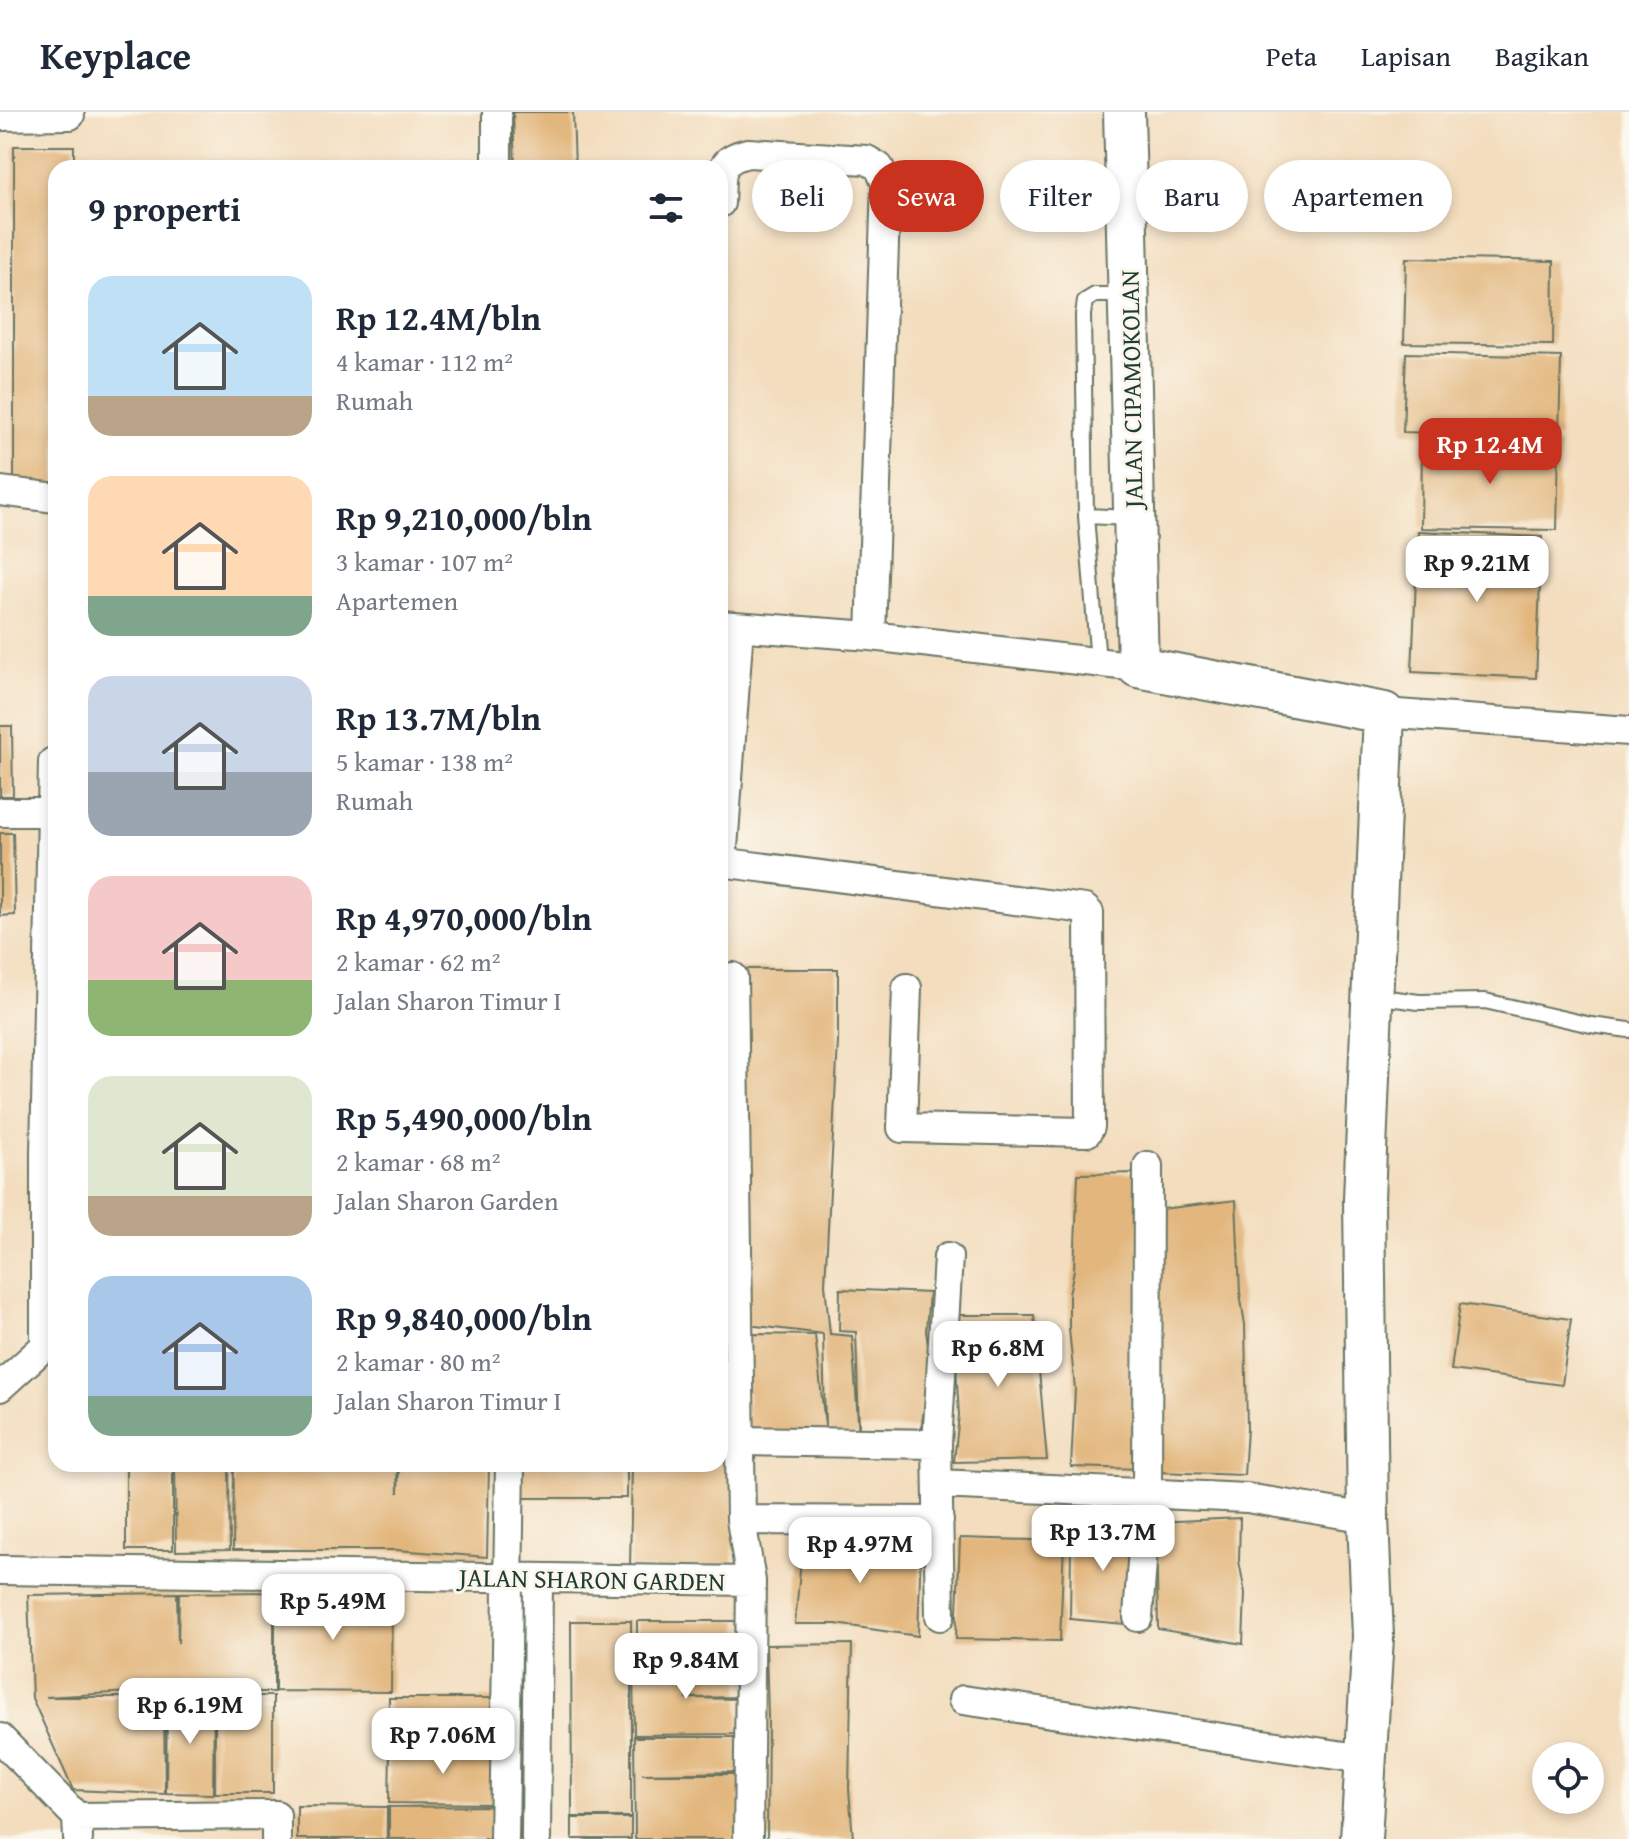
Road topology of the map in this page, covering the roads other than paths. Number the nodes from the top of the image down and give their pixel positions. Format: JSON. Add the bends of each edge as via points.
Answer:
{"nodes":[{"id":1,"x":497,"y":112,"type":"edge"},
{"id":2,"x":1124,"y":112,"type":"edge"},
{"id":3,"x":70,"y":115,"type":"dead end"},
{"id":4,"x":0,"y":116,"type":"edge"},
{"id":5,"x":497,"y":160,"type":"edge"},
{"id":6,"x":728,"y":160,"type":"edge"},
{"id":7,"x":1128,"y":295,"type":"junction"},
{"id":8,"x":0,"y":491,"type":"edge"},
{"id":9,"x":48,"y":497,"type":"edge"},
{"id":10,"x":1086,"y":516,"type":"junction"},
{"id":11,"x":1134,"y":518,"type":"junction"},
{"id":12,"x":729,"y":626,"type":"edge"},
{"id":13,"x":871,"y":636,"type":"junction"},
{"id":14,"x":728,"y":656,"type":"edge"},
{"id":15,"x":1098,"y":662,"type":"junction"},
{"id":16,"x":1138,"y":667,"type":"junction"},
{"id":17,"x":1384,"y":713,"type":"junction"},
{"id":18,"x":1629,"y":731,"type":"edge"},
{"id":19,"x":0,"y":812,"type":"edge"},
{"id":20,"x":48,"y":812,"type":"edge"},
{"id":21,"x":728,"y":863,"type":"edge"},
{"id":22,"x":733,"y":977,"type":"dead end"},
{"id":23,"x":907,"y":988,"type":"dead end"},
{"id":24,"x":1373,"y":996,"type":"junction"},
{"id":25,"x":1629,"y":1030,"type":"edge"},
{"id":26,"x":1148,"y":1166,"type":"dead end"},
{"id":27,"x":948,"y":1257,"type":"dead end"},
{"id":28,"x":48,"y":1348,"type":"edge"},
{"id":29,"x":0,"y":1387,"type":"edge"},
{"id":30,"x":740,"y":1441,"type":"junction"},
{"id":31,"x":937,"y":1444,"type":"junction"},
{"id":32,"x":510,"y":1472,"type":"edge"},
{"id":33,"x":938,"y":1484,"type":"junction"},
{"id":34,"x":1147,"y":1494,"type":"junction"},
{"id":35,"x":1368,"y":1518,"type":"junction"},
{"id":36,"x":741,"y":1520,"type":"junction"},
{"id":37,"x":939,"y":1521,"type":"junction"},
{"id":38,"x":0,"y":1570,"type":"edge"},
{"id":39,"x":509,"y":1577,"type":"junction"},
{"id":40,"x":538,"y":1578,"type":"junction"},
{"id":41,"x":751,"y":1581,"type":"junction"},
{"id":42,"x":940,"y":1616,"type":"dead end"},
{"id":43,"x":1138,"y":1617,"type":"dead end"},
{"id":44,"x":963,"y":1700,"type":"dead end"},
{"id":45,"x":0,"y":1738,"type":"edge"},
{"id":46,"x":1365,"y":1759,"type":"junction"},
{"id":47,"x":77,"y":1828,"type":"edge"},
{"id":48,"x":276,"y":1839,"type":"edge"},
{"id":49,"x":504,"y":1839,"type":"edge"},
{"id":50,"x":536,"y":1839,"type":"edge"},
{"id":51,"x":748,"y":1839,"type":"edge"},
{"id":52,"x":1361,"y":1839,"type":"edge"}],
"edges":[{"from":1,"to":5,"type":"street"},
{"from":2,"to":7,"type":"street","name":"JALAN CIPAMOKOLAN"},
{"from":3,"to":4,"type":"street"},
{"from":6,"to":13,"type":"street","via":[[748,153],[867,160],[879,167],[886,183]]},
{"from":7,"to":10,"type":"lane","via":[[1095,295],[1085,301]]},
{"from":7,"to":11,"type":"street","name":"JALAN CIPAMOKOLAN"},
{"from":8,"to":9,"type":"street"},
{"from":10,"to":11,"type":"lane"},
{"from":10,"to":15,"type":"lane"},
{"from":11,"to":16,"type":"street","name":"JALAN CIPAMOKOLAN"},
{"from":12,"to":13,"type":"street"},
{"from":12,"to":14,"type":"street"},
{"from":13,"to":15,"type":"street"},
{"from":15,"to":16,"type":"street"},
{"from":16,"to":17,"type":"street"},
{"from":17,"to":18,"type":"street"},
{"from":17,"to":24,"type":"street"},
{"from":19,"to":20,"type":"street"},
{"from":21,"to":23,"type":"street","via":[[1085,909],[1087,1132],[902,1128]]},
{"from":22,"to":30,"type":"street"},
{"from":24,"to":25,"type":"lane","via":[[1485,1001]]},
{"from":24,"to":35,"type":"street","via":[[1364,1199]]},
{"from":26,"to":34,"type":"street"},
{"from":27,"to":31,"type":"street"},
{"from":28,"to":29,"type":"street"},
{"from":30,"to":31,"type":"street"},
{"from":30,"to":36,"type":"street"},
{"from":31,"to":33,"type":"street"},
{"from":32,"to":39,"type":"street"},
{"from":33,"to":34,"type":"street"},
{"from":33,"to":37,"type":"street"},
{"from":34,"to":35,"type":"street","via":[[1247,1498]]},
{"from":34,"to":43,"type":"street"},
{"from":35,"to":46,"type":"street","via":[[1373,1637]]},
{"from":36,"to":37,"type":"street"},
{"from":36,"to":41,"type":"street"},
{"from":37,"to":42,"type":"street"},
{"from":38,"to":39,"type":"street","name":"JALAN SHARON GARDEN"},
{"from":39,"to":40,"type":"street","name":"JALAN SHARON GARDEN"},
{"from":39,"to":49,"type":"street"},
{"from":40,"to":41,"type":"street","name":"JALAN SHARON GARDEN"},
{"from":40,"to":50,"type":"street"},
{"from":41,"to":51,"type":"street"},
{"from":44,"to":46,"type":"street"},
{"from":45,"to":47,"type":"street"},
{"from":46,"to":52,"type":"street"},
{"from":47,"to":48,"type":"street","via":[[276,1815]]}]}
